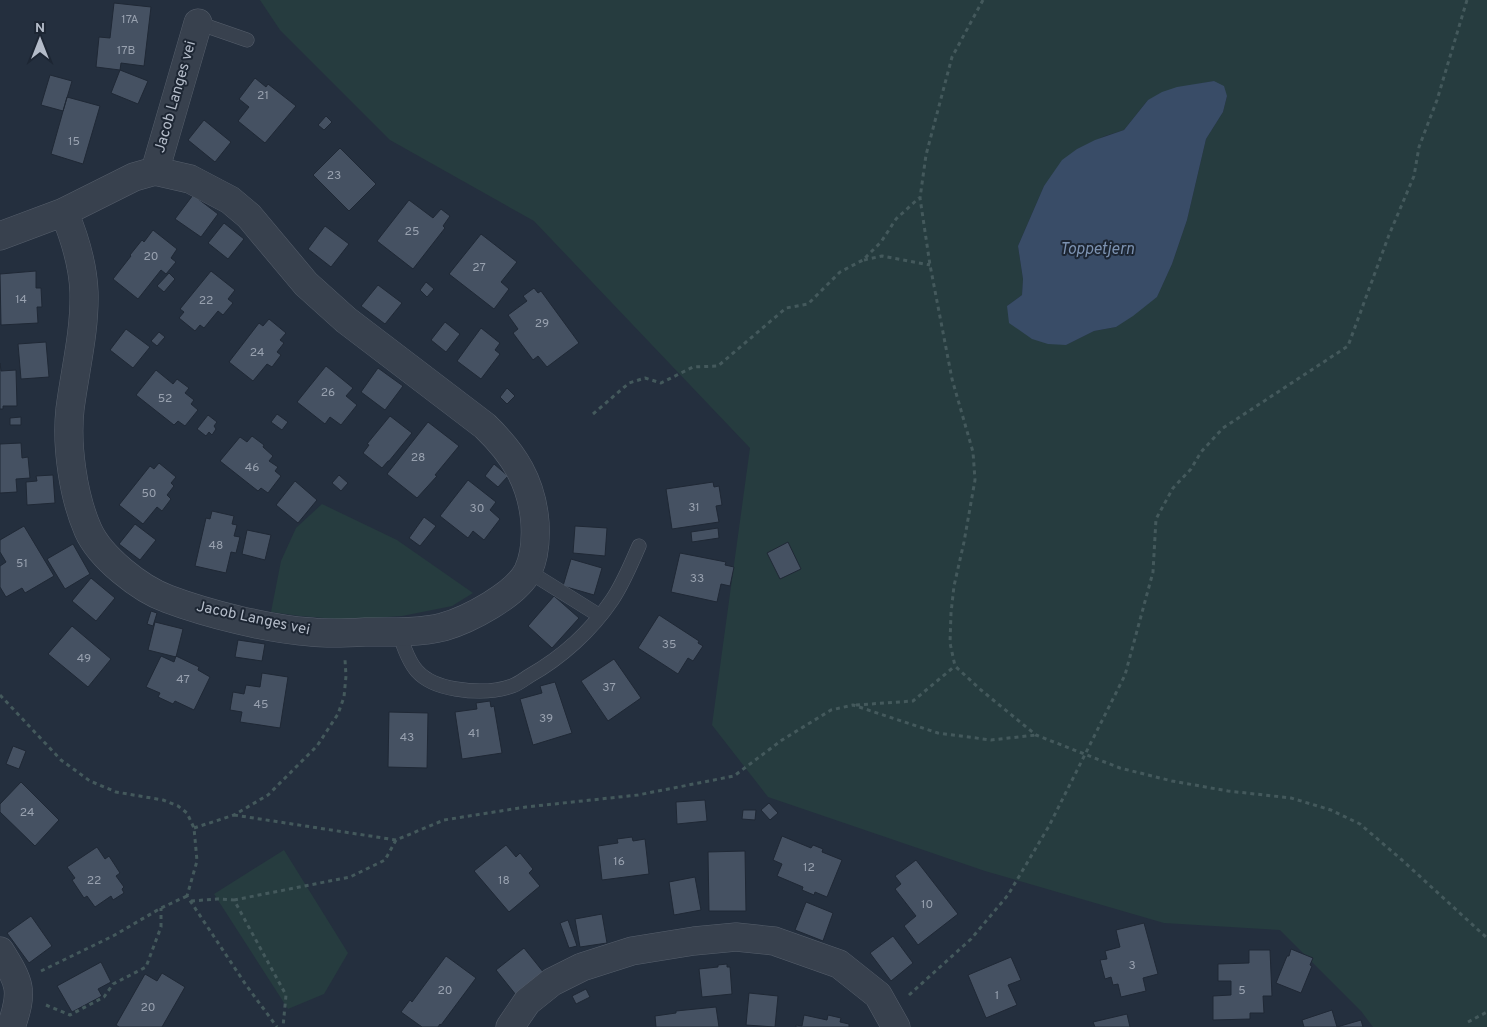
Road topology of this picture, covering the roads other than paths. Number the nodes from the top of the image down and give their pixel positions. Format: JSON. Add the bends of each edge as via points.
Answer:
{"nodes":[{"id":1,"x":198,"y":23,"type":"joint"},
{"id":2,"x":247,"y":40,"type":"dead end"},
{"id":3,"x":155,"y":171,"type":"junction"},
{"id":4,"x":64,"y":212,"type":"junction"},
{"id":5,"x":0,"y":236,"type":"edge"},
{"id":6,"x":639,"y":546,"type":"dead end"},
{"id":7,"x":528,"y":571,"type":"junction"},
{"id":8,"x":600,"y":616,"type":"junction"},
{"id":9,"x":399,"y":632,"type":"junction"},
{"id":10,"x":0,"y":951,"type":"edge"},
{"id":11,"x":892,"y":1021,"type":"edge"},
{"id":12,"x":11,"y":1027,"type":"edge"},
{"id":13,"x":510,"y":1027,"type":"edge"}],
"edges":[{"from":1,"to":2,"type":"lane"},
{"from":1,"to":3,"type":"street","name":"Jacob Langes vei"},
{"from":3,"to":4,"type":"street","name":"Jacob Langes vei","via":[[134,177]]},
{"from":3,"to":7,"type":"street","name":"Jacob Langes vei","via":[[190,179],[230,200],[249,216],[306,284],[346,320],[504,444],[527,484],[534,515],[536,543]]},
{"from":4,"to":5,"type":"street","name":"Jacob Langes vei"},
{"from":4,"to":9,"type":"street","name":"Jacob Langes vei","via":[[75,244],[84,291],[70,412],[72,470],[88,531],[108,559],[136,583],[166,599],[227,617],[310,632]]},
{"from":6,"to":8,"type":"lane","via":[[613,600]]},
{"from":7,"to":8,"type":"lane"},
{"from":7,"to":9,"type":"street","name":"Jacob Langes vei","via":[[515,588],[468,617],[443,627]]},
{"from":8,"to":9,"type":"lane","via":[[579,640],[539,670],[513,685],[471,692],[450,688],[420,675],[411,664]]},
{"from":10,"to":12,"type":"street","via":[[16,977],[19,993]]},
{"from":11,"to":13,"type":"street","via":[[878,995],[839,964],[774,941],[736,937],[632,951],[582,966],[552,982],[527,1002]]}]}
